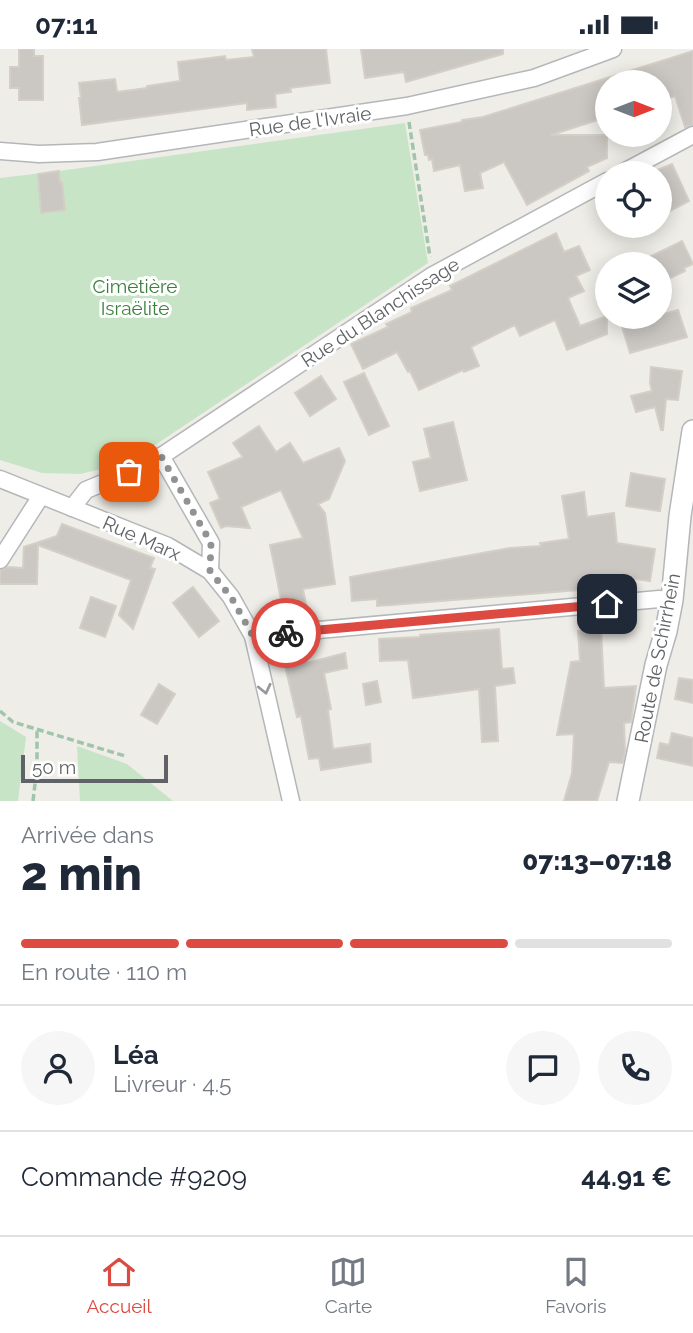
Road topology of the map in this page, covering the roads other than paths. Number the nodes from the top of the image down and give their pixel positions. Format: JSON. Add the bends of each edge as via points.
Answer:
{"nodes":[{"id":1,"x":613,"y":49,"type":"edge"},
{"id":2,"x":693,"y":135,"type":"edge"},
{"id":3,"x":0,"y":151,"type":"edge"},
{"id":4,"x":644,"y":161,"type":"edge"},
{"id":5,"x":595,"y":187,"type":"edge"},
{"id":6,"x":693,"y":431,"type":"edge"},
{"id":7,"x":161,"y":456,"type":"junction"},
{"id":8,"x":0,"y":479,"type":"edge"},
{"id":9,"x":689,"y":484,"type":"edge"},
{"id":10,"x":41,"y":496,"type":"junction"},
{"id":11,"x":72,"y":508,"type":"junction"},
{"id":12,"x":0,"y":560,"type":"edge"},
{"id":13,"x":210,"y":571,"type":"junction"},
{"id":14,"x":671,"y":600,"type":"junction"},
{"id":15,"x":253,"y":636,"type":"junction"},
{"id":16,"x":290,"y":801,"type":"edge"},
{"id":17,"x":628,"y":801,"type":"edge"}],
"edges":[{"from":1,"to":3,"type":"street","name":"Rue de l'Ivraie","via":[[534,78],[407,106],[97,152]]},
{"from":2,"to":4,"type":"street"},
{"from":5,"to":7,"type":"street","name":"Rue du Blanchissage","via":[[433,275]]},
{"from":6,"to":9,"type":"street","name":"Route de Schirrhein"},
{"from":7,"to":11,"type":"street","name":"Rue du Blanchissage","via":[[86,490]]},
{"from":7,"to":13,"type":"street","via":[[211,543]]},
{"from":8,"to":10,"type":"street","name":"Rue Marx"},
{"from":9,"to":14,"type":"street","name":"Route de Schirrhein"},
{"from":10,"to":11,"type":"street","name":"Rue Marx"},
{"from":10,"to":12,"type":"street"},
{"from":11,"to":13,"type":"street","name":"Rue Marx","via":[[168,546]]},
{"from":13,"to":15,"type":"street","name":"Rue Marx"},
{"from":14,"to":15,"type":"street"},
{"from":14,"to":17,"type":"street","name":"Route de Schirrhein"},
{"from":15,"to":16,"type":"street","name":"Rue Marx","one_way":true}]}
